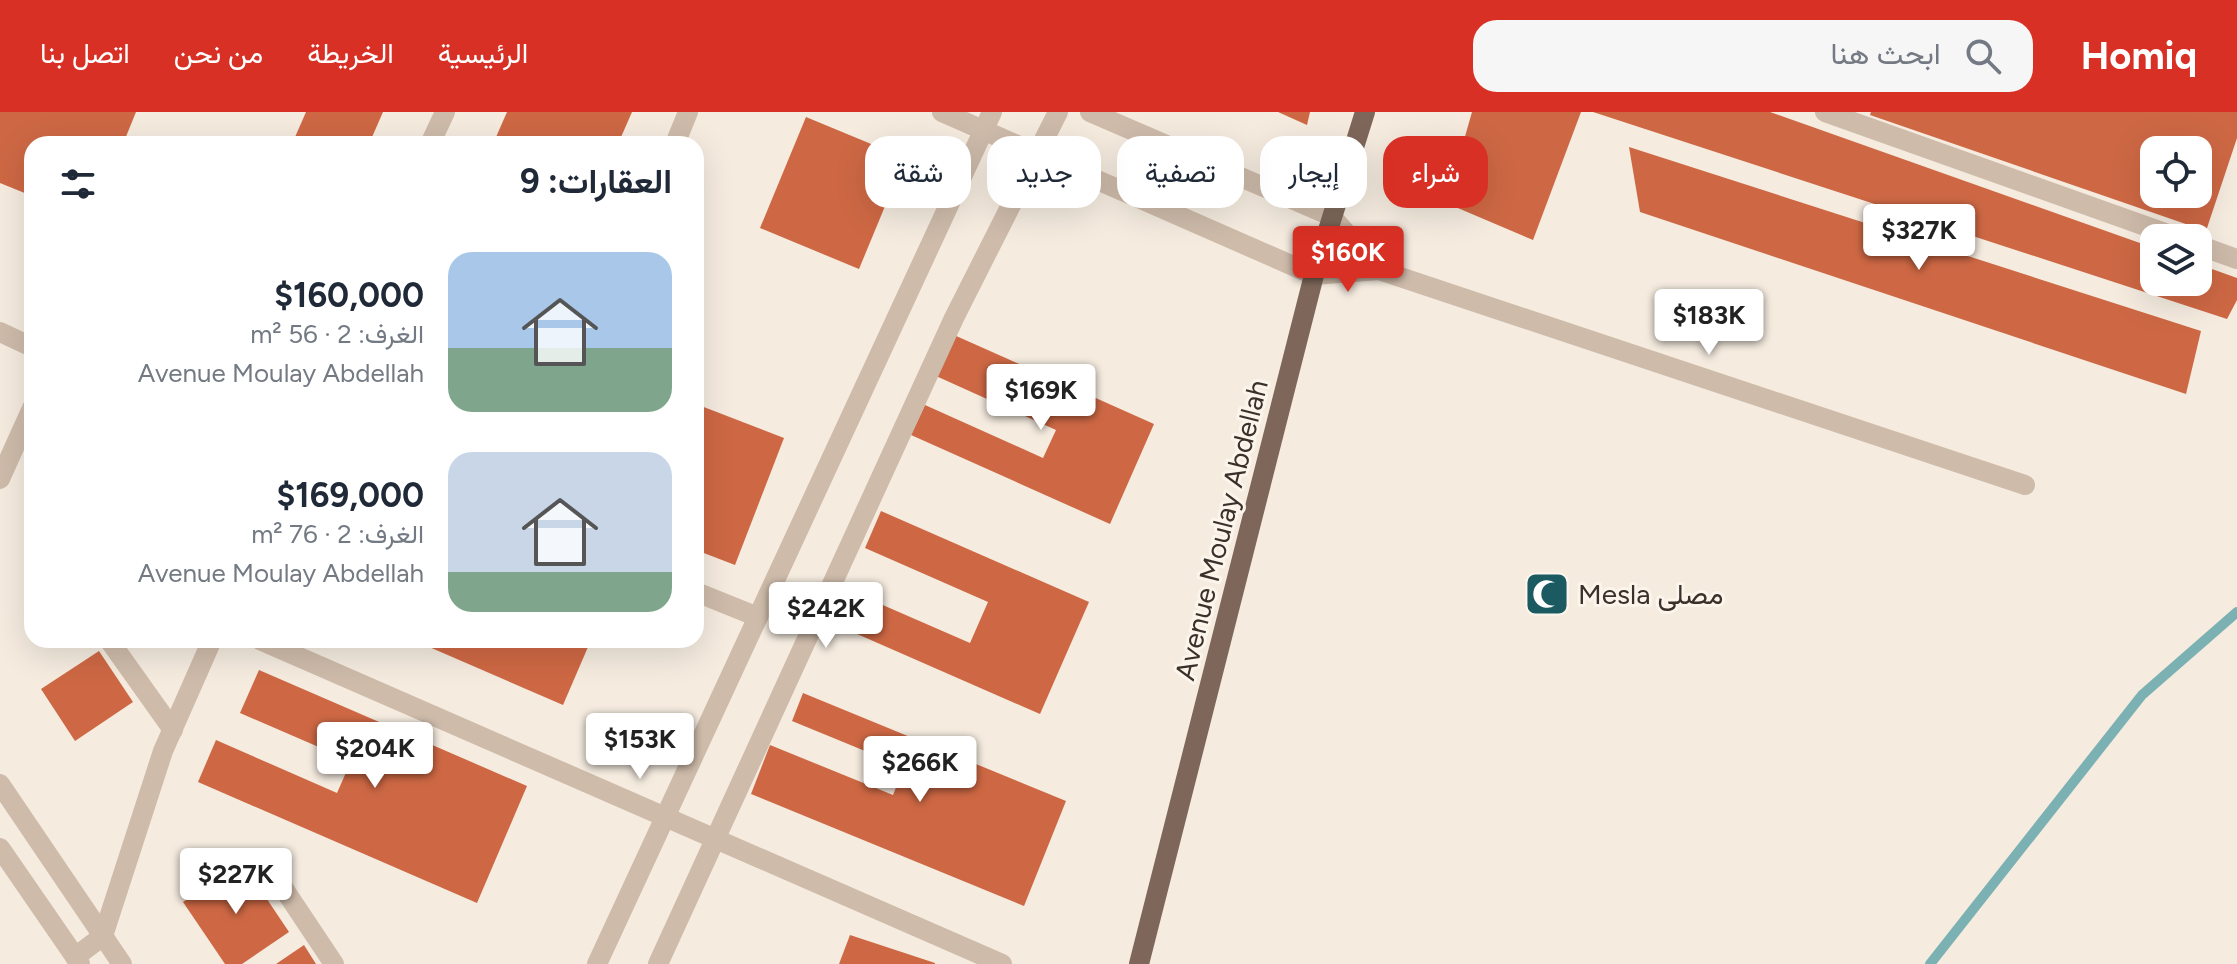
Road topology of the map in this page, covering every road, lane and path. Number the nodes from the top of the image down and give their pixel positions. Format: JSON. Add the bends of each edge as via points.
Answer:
{"nodes":[{"id":1,"x":445,"y":112,"type":"edge"},
{"id":2,"x":688,"y":112,"type":"edge"},
{"id":3,"x":942,"y":112,"type":"edge"},
{"id":4,"x":1058,"y":112,"type":"edge"},
{"id":5,"x":1090,"y":112,"type":"edge"},
{"id":6,"x":1365,"y":112,"type":"edge"},
{"id":7,"x":1825,"y":112,"type":"edge"},
{"id":8,"x":1858,"y":117,"type":"edge"},
{"id":9,"x":988,"y":121,"type":"edge"},
{"id":10,"x":434,"y":136,"type":"edge"},
{"id":11,"x":678,"y":136,"type":"edge"},
{"id":12,"x":1010,"y":136,"type":"edge"},
{"id":13,"x":1047,"y":136,"type":"edge"},
{"id":14,"x":1101,"y":182,"type":"edge"},
{"id":15,"x":1011,"y":208,"type":"edge"},
{"id":16,"x":1331,"y":216,"type":"junction"},
{"id":17,"x":2142,"y":224,"type":"edge"},
{"id":18,"x":2212,"y":250,"type":"edge"},
{"id":19,"x":2237,"y":259,"type":"edge"},
{"id":20,"x":1379,"y":270,"type":"junction"},
{"id":21,"x":1314,"y":275,"type":"junction"},
{"id":22,"x":0,"y":332,"type":"edge"},
{"id":23,"x":24,"y":343,"type":"edge"},
{"id":24,"x":24,"y":426,"type":"edge"},
{"id":25,"x":0,"y":479,"type":"edge"},
{"id":26,"x":2025,"y":485,"type":"dead end"},
{"id":27,"x":704,"y":595,"type":"edge"},
{"id":28,"x":758,"y":617,"type":"junction"},
{"id":29,"x":115,"y":648,"type":"edge"},
{"id":30,"x":209,"y":648,"type":"edge"},
{"id":31,"x":278,"y":648,"type":"edge"},
{"id":32,"x":173,"y":730,"type":"junction"},
{"id":33,"x":0,"y":784,"type":"edge"},
{"id":34,"x":665,"y":816,"type":"junction"},
{"id":35,"x":716,"y":838,"type":"junction"},
{"id":36,"x":0,"y":848,"type":"edge"},
{"id":37,"x":264,"y":859,"type":"dead end"},
{"id":38,"x":103,"y":936,"type":"junction"},
{"id":39,"x":78,"y":960,"type":"edge"},
{"id":40,"x":122,"y":964,"type":"edge"},
{"id":41,"x":334,"y":964,"type":"edge"},
{"id":42,"x":597,"y":964,"type":"edge"},
{"id":43,"x":658,"y":964,"type":"edge"},
{"id":44,"x":1002,"y":964,"type":"edge"},
{"id":45,"x":1139,"y":964,"type":"edge"}],
"edges":[{"from":1,"to":10,"type":"street"},
{"from":2,"to":11,"type":"street"},
{"from":3,"to":9,"type":"street"},
{"from":4,"to":13,"type":"street"},
{"from":5,"to":16,"type":"street"},
{"from":6,"to":16,"type":"main road","name":"Avenue Moulay Abdellah"},
{"from":7,"to":8,"type":"street"},
{"from":8,"to":17,"type":"street"},
{"from":9,"to":12,"type":"street"},
{"from":9,"to":28,"type":"street"},
{"from":14,"to":21,"type":"street"},
{"from":15,"to":35,"type":"street","via":[[954,318]]},
{"from":16,"to":20,"type":"street"},
{"from":16,"to":21,"type":"main road","name":"Avenue Moulay Abdellah"},
{"from":18,"to":19,"type":"street"},
{"from":20,"to":21,"type":"street"},
{"from":20,"to":26,"type":"street"},
{"from":21,"to":45,"type":"main road","name":"Avenue Moulay Abdellah"},
{"from":22,"to":23,"type":"street"},
{"from":24,"to":25,"type":"street"},
{"from":27,"to":28,"type":"street"},
{"from":28,"to":34,"type":"street"},
{"from":29,"to":32,"type":"street"},
{"from":30,"to":32,"type":"street"},
{"from":31,"to":34,"type":"street"},
{"from":32,"to":38,"type":"street"},
{"from":33,"to":38,"type":"street"},
{"from":34,"to":35,"type":"street"},
{"from":34,"to":42,"type":"street"},
{"from":35,"to":43,"type":"street"},
{"from":35,"to":44,"type":"street"},
{"from":36,"to":39,"type":"street"},
{"from":37,"to":41,"type":"street"},
{"from":38,"to":39,"type":"street"},
{"from":38,"to":40,"type":"street"}]}
